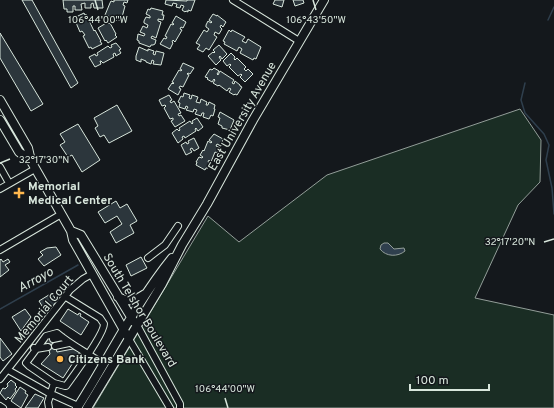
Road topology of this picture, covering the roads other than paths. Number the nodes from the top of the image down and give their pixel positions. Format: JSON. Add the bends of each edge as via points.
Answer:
{"nodes":[{"id":1,"x":233,"y":0,"type":"edge"},
{"id":2,"x":324,"y":0,"type":"edge"},
{"id":3,"x":299,"y":41,"type":"junction"},
{"id":4,"x":0,"y":100,"type":"edge"},
{"id":5,"x":0,"y":120,"type":"edge"},
{"id":6,"x":16,"y":127,"type":"junction"},
{"id":7,"x":4,"y":130,"type":"edge"},
{"id":8,"x":31,"y":161,"type":"junction"},
{"id":9,"x":0,"y":167,"type":"edge"},
{"id":10,"x":35,"y":169,"type":"junction"},
{"id":11,"x":9,"y":183,"type":"junction"},
{"id":12,"x":0,"y":188,"type":"edge"},
{"id":13,"x":58,"y":216,"type":"dead end"},
{"id":14,"x":178,"y":226,"type":"dead end"},
{"id":15,"x":72,"y":231,"type":"junction"},
{"id":16,"x":182,"y":245,"type":"junction"},
{"id":17,"x":0,"y":250,"type":"edge"},
{"id":18,"x":148,"y":258,"type":"dead end"},
{"id":19,"x":92,"y":274,"type":"junction"},
{"id":20,"x":146,"y":294,"type":"junction"},
{"id":21,"x":66,"y":297,"type":"junction"},
{"id":22,"x":118,"y":297,"type":"junction"},
{"id":23,"x":131,"y":318,"type":"junction"},
{"id":24,"x":137,"y":326,"type":"junction"},
{"id":25,"x":123,"y":329,"type":"junction"},
{"id":26,"x":62,"y":337,"type":"junction"},
{"id":27,"x":128,"y":339,"type":"junction"},
{"id":28,"x":69,"y":343,"type":"junction"},
{"id":29,"x":29,"y":344,"type":"junction"},
{"id":30,"x":36,"y":349,"type":"junction"},
{"id":31,"x":88,"y":354,"type":"junction"},
{"id":32,"x":103,"y":364,"type":"junction"},
{"id":33,"x":29,"y":366,"type":"junction"},
{"id":34,"x":8,"y":370,"type":"junction"},
{"id":35,"x":22,"y":378,"type":"junction"},
{"id":36,"x":0,"y":380,"type":"edge"},
{"id":37,"x":54,"y":382,"type":"junction"},
{"id":38,"x":50,"y":393,"type":"junction"},
{"id":39,"x":0,"y":406,"type":"edge"},
{"id":40,"x":77,"y":407,"type":"edge"},
{"id":41,"x":88,"y":407,"type":"edge"},
{"id":42,"x":3,"y":408,"type":"edge"},
{"id":43,"x":49,"y":408,"type":"edge"},
{"id":44,"x":170,"y":408,"type":"edge"},
{"id":45,"x":180,"y":408,"type":"edge"}],
"edges":[{"from":1,"to":3,"type":"street"},
{"from":2,"to":3,"type":"main road","name":"East University Avenue"},
{"from":3,"to":16,"type":"main road","name":"East University Avenue"},
{"from":4,"to":6,"type":"main road","name":"South Telshor Boulevard"},
{"from":5,"to":7,"type":"main road"},
{"from":6,"to":7,"type":"main road"},
{"from":6,"to":8,"type":"main road","name":"South Telshor Boulevard","via":[[28,148]]},
{"from":7,"to":8,"type":"main road","via":[[20,152]]},
{"from":8,"to":10,"type":"main road","name":"South Telshor Boulevard"},
{"from":9,"to":11,"type":"street"},
{"from":10,"to":11,"type":"street"},
{"from":10,"to":15,"type":"main road","name":"South Telshor Boulevard"},
{"from":11,"to":12,"type":"street"},
{"from":13,"to":17,"type":"street"},
{"from":14,"to":18,"type":"street","via":[[165,245]]},
{"from":15,"to":19,"type":"main road","name":"South Telshor Boulevard","via":[[73,240]]},
{"from":15,"to":22,"type":"main road","name":"South Telshor Boulevard","via":[[81,235]]},
{"from":16,"to":20,"type":"main road","name":"East University Avenue"},
{"from":16,"to":24,"type":"main road","name":"East University Avenue"},
{"from":19,"to":21,"type":"street","name":"Memorial Court","via":[[83,279]]},
{"from":19,"to":25,"type":"main road","name":"South Telshor Boulevard"},
{"from":20,"to":22,"type":"main road","via":[[131,301]]},
{"from":20,"to":23,"type":"main road","name":"East University Avenue"},
{"from":21,"to":29,"type":"street","name":"Memorial Court"},
{"from":21,"to":31,"type":"street","via":[[104,322],[103,330]]},
{"from":22,"to":23,"type":"main road","name":"South Telshor Boulevard"},
{"from":23,"to":24,"type":"main road","name":"South Telshor Boulevard"},
{"from":23,"to":25,"type":"main road","name":"East University Avenue"},
{"from":24,"to":27,"type":"main road","name":"East University Avenue"},
{"from":24,"to":45,"type":"street","name":"South Telshor Boulevard"},
{"from":25,"to":27,"type":"main road","name":"South Telshor Boulevard"},
{"from":25,"to":32,"type":"main road","name":"East University Avenue"},
{"from":26,"to":28,"type":"street"},
{"from":26,"to":28,"type":"street","via":[[54,342]]},
{"from":26,"to":30,"type":"street","via":[[57,333],[46,336],[45,343]]},
{"from":27,"to":41,"type":"main road","name":"East University Avenue"},
{"from":27,"to":44,"type":"street","name":"South Telshor Boulevard"},
{"from":28,"to":31,"type":"street"},
{"from":29,"to":30,"type":"street"},
{"from":29,"to":34,"type":"street","name":"Memorial Court"},
{"from":30,"to":33,"type":"street","via":[[26,362]]},
{"from":31,"to":32,"type":"street"},
{"from":31,"to":37,"type":"street","via":[[66,386]]},
{"from":32,"to":40,"type":"main road","name":"East University Avenue"},
{"from":33,"to":35,"type":"street"},
{"from":33,"to":37,"type":"street"},
{"from":34,"to":35,"type":"street"},
{"from":34,"to":36,"type":"street","name":"Memorial Court"},
{"from":35,"to":38,"type":"street"},
{"from":37,"to":38,"type":"street"},
{"from":38,"to":40,"type":"street"},
{"from":38,"to":43,"type":"street"},
{"from":39,"to":42,"type":"street"}]}
